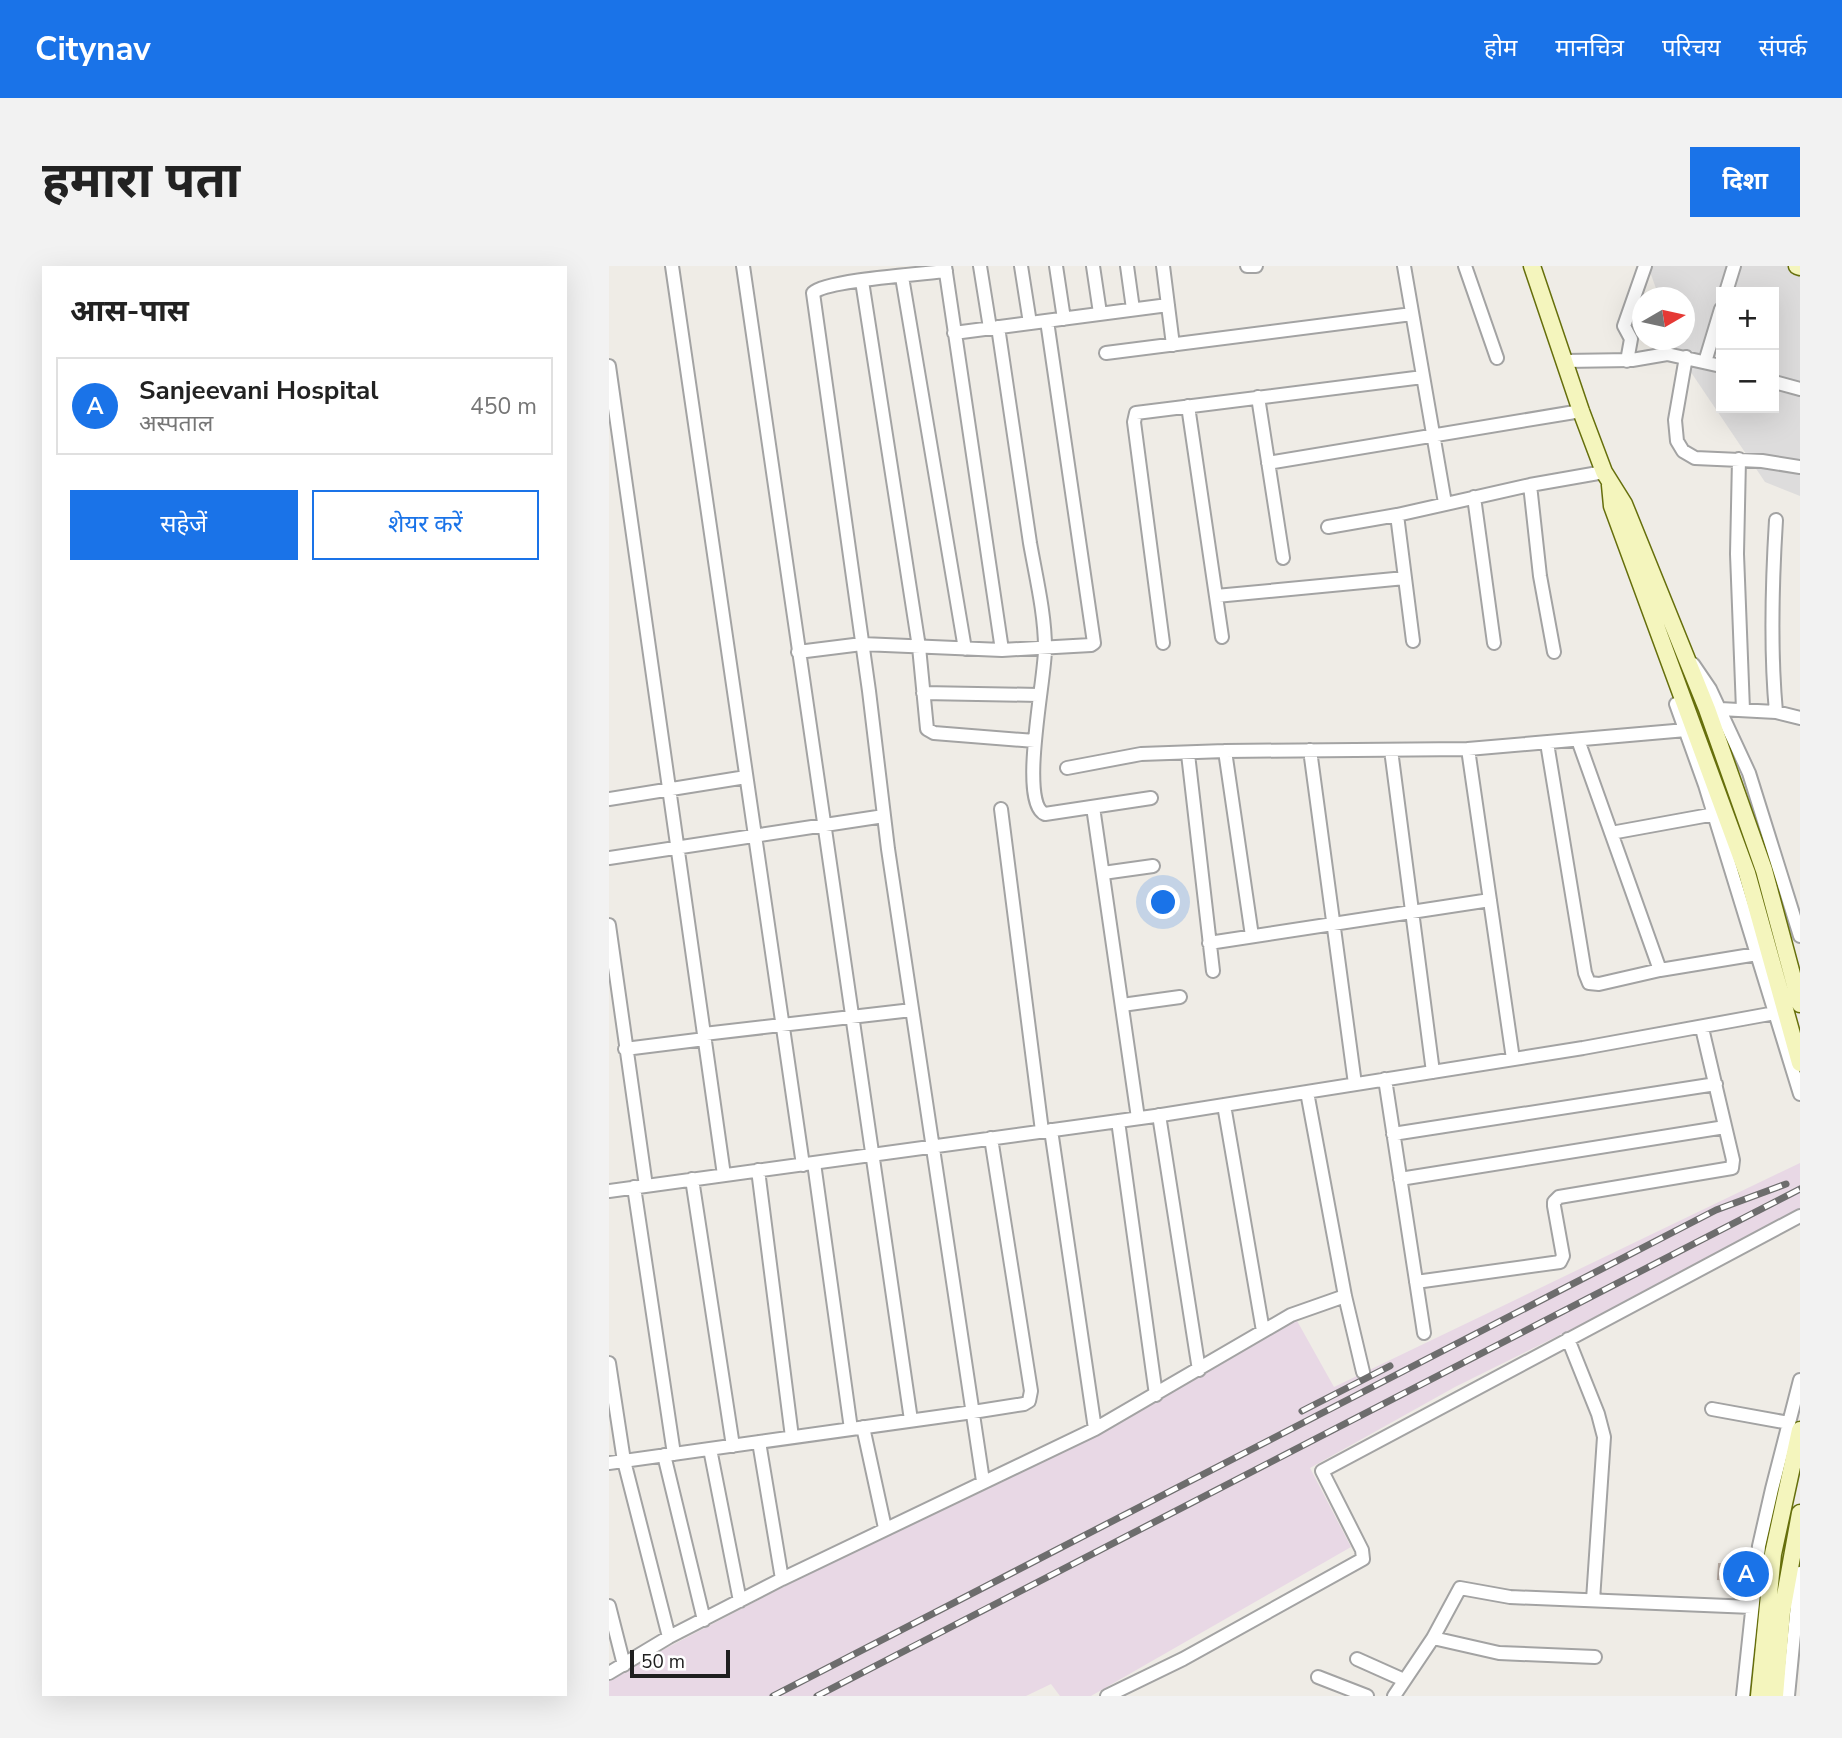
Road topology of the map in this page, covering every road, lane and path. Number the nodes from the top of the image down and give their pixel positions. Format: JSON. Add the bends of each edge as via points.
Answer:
{"nodes":[{"id":1,"x":672,"y":266,"type":"edge"},
{"id":2,"x":743,"y":266,"type":"edge"},
{"id":3,"x":980,"y":266,"type":"edge"},
{"id":4,"x":1021,"y":266,"type":"edge"},
{"id":5,"x":1056,"y":266,"type":"edge"},
{"id":6,"x":1093,"y":266,"type":"edge"},
{"id":7,"x":1127,"y":266,"type":"edge"},
{"id":8,"x":1163,"y":266,"type":"edge"},
{"id":9,"x":1247,"y":266,"type":"edge"},
{"id":10,"x":1256,"y":266,"type":"edge"},
{"id":11,"x":1404,"y":266,"type":"edge"},
{"id":12,"x":1465,"y":266,"type":"edge"},
{"id":13,"x":1532,"y":266,"type":"edge"},
{"id":14,"x":1646,"y":266,"type":"edge"},
{"id":15,"x":1734,"y":266,"type":"edge"},
{"id":16,"x":945,"y":269,"type":"edge"},
{"id":17,"x":908,"y":273,"type":"edge"},
{"id":18,"x":871,"y":276,"type":"edge"},
{"id":19,"x":1728,"y":287,"type":"edge"},
{"id":20,"x":1168,"y":305,"type":"junction"},
{"id":21,"x":1133,"y":309,"type":"junction"},
{"id":22,"x":1100,"y":313,"type":"junction"},
{"id":23,"x":1412,"y":314,"type":"junction"},
{"id":24,"x":1064,"y":319,"type":"junction"},
{"id":25,"x":1047,"y":321,"type":"junction"},
{"id":26,"x":1030,"y":323,"type":"junction"},
{"id":27,"x":1716,"y":326,"type":"edge"},
{"id":28,"x":993,"y":327,"type":"junction"},
{"id":29,"x":954,"y":333,"type":"junction"},
{"id":30,"x":1173,"y":345,"type":"junction"},
{"id":31,"x":1106,"y":353,"type":"dead end"},
{"id":32,"x":1686,"y":357,"type":"junction"},
{"id":33,"x":1497,"y":358,"type":"dead end"},
{"id":34,"x":1565,"y":361,"type":"junction"},
{"id":35,"x":1627,"y":361,"type":"junction"},
{"id":36,"x":1705,"y":362,"type":"junction"},
{"id":37,"x":1716,"y":365,"type":"edge"},
{"id":38,"x":609,"y":366,"type":"edge"},
{"id":39,"x":1423,"y":377,"type":"junction"},
{"id":40,"x":1779,"y":383,"type":"edge"},
{"id":41,"x":1800,"y":389,"type":"edge"},
{"id":42,"x":1258,"y":397,"type":"junction"},
{"id":43,"x":1188,"y":406,"type":"junction"},
{"id":44,"x":1581,"y":411,"type":"junction"},
{"id":45,"x":1433,"y":435,"type":"junction"},
{"id":46,"x":1739,"y":459,"type":"junction"},
{"id":47,"x":1268,"y":463,"type":"junction"},
{"id":48,"x":1800,"y":467,"type":"edge"},
{"id":49,"x":1607,"y":477,"type":"junction"},
{"id":50,"x":1530,"y":485,"type":"junction"},
{"id":51,"x":1474,"y":497,"type":"junction"},
{"id":52,"x":1445,"y":503,"type":"junction"},
{"id":53,"x":1397,"y":514,"type":"junction"},
{"id":54,"x":1776,"y":520,"type":"dead end"},
{"id":55,"x":1328,"y":527,"type":"dead end"},
{"id":56,"x":1283,"y":558,"type":"dead end"},
{"id":57,"x":1405,"y":578,"type":"junction"},
{"id":58,"x":1216,"y":596,"type":"junction"},
{"id":59,"x":1654,"y":620,"type":"junction"},
{"id":60,"x":1223,"y":637,"type":"dead end"},
{"id":61,"x":1413,"y":641,"type":"dead end"},
{"id":62,"x":862,"y":643,"type":"junction"},
{"id":63,"x":1163,"y":643,"type":"dead end"},
{"id":64,"x":1494,"y":643,"type":"dead end"},
{"id":65,"x":919,"y":647,"type":"junction"},
{"id":66,"x":965,"y":649,"type":"junction"},
{"id":67,"x":1045,"y":649,"type":"junction"},
{"id":68,"x":1002,"y":650,"type":"junction"},
{"id":69,"x":799,"y":652,"type":"junction"},
{"id":70,"x":1554,"y":652,"type":"dead end"},
{"id":71,"x":1684,"y":653,"type":"junction"},
{"id":72,"x":923,"y":693,"type":"junction"},
{"id":73,"x":1039,"y":695,"type":"junction"},
{"id":74,"x":1720,"y":709,"type":"junction"},
{"id":75,"x":1743,"y":710,"type":"junction"},
{"id":76,"x":1776,"y":712,"type":"junction"},
{"id":77,"x":1800,"y":718,"type":"edge"},
{"id":78,"x":1686,"y":730,"type":"junction"},
{"id":79,"x":1577,"y":740,"type":"junction"},
{"id":80,"x":1035,"y":741,"type":"junction"},
{"id":81,"x":1547,"y":743,"type":"junction"},
{"id":82,"x":1468,"y":749,"type":"junction"},
{"id":83,"x":1391,"y":750,"type":"junction"},
{"id":84,"x":1226,"y":751,"type":"junction"},
{"id":85,"x":1310,"y":751,"type":"junction"},
{"id":86,"x":1188,"y":754,"type":"junction"},
{"id":87,"x":1067,"y":768,"type":"dead end"},
{"id":88,"x":746,"y":777,"type":"junction"},
{"id":89,"x":670,"y":789,"type":"junction"},
{"id":90,"x":1151,"y":798,"type":"dead end"},
{"id":91,"x":609,"y":799,"type":"edge"},
{"id":92,"x":1093,"y":807,"type":"junction"},
{"id":93,"x":1001,"y":809,"type":"dead end"},
{"id":94,"x":1714,"y":814,"type":"junction"},
{"id":95,"x":884,"y":816,"type":"junction"},
{"id":96,"x":825,"y":824,"type":"junction"},
{"id":97,"x":1611,"y":833,"type":"junction"},
{"id":98,"x":755,"y":837,"type":"junction"},
{"id":99,"x":678,"y":849,"type":"junction"},
{"id":100,"x":609,"y":858,"type":"edge"},
{"id":101,"x":1153,"y":866,"type":"dead end"},
{"id":102,"x":1103,"y":873,"type":"junction"},
{"id":103,"x":1490,"y":900,"type":"junction"},
{"id":104,"x":1412,"y":911,"type":"junction"},
{"id":105,"x":1333,"y":923,"type":"junction"},
{"id":106,"x":609,"y":925,"type":"edge"},
{"id":107,"x":1252,"y":936,"type":"junction"},
{"id":108,"x":1800,"y":936,"type":"edge"},
{"id":109,"x":1209,"y":943,"type":"junction"},
{"id":110,"x":1757,"y":954,"type":"junction"},
{"id":111,"x":1660,"y":970,"type":"junction"},
{"id":112,"x":1213,"y":971,"type":"dead end"},
{"id":113,"x":1180,"y":997,"type":"dead end"},
{"id":114,"x":1800,"y":1004,"type":"edge"},
{"id":115,"x":1122,"y":1005,"type":"junction"},
{"id":116,"x":912,"y":1010,"type":"junction"},
{"id":117,"x":1775,"y":1013,"type":"junction"},
{"id":118,"x":854,"y":1018,"type":"junction"},
{"id":119,"x":783,"y":1026,"type":"junction"},
{"id":120,"x":1702,"y":1028,"type":"junction"},
{"id":121,"x":704,"y":1037,"type":"junction"},
{"id":122,"x":625,"y":1049,"type":"junction"},
{"id":123,"x":1513,"y":1059,"type":"junction"},
{"id":124,"x":1800,"y":1063,"type":"edge"},
{"id":125,"x":1433,"y":1072,"type":"junction"},
{"id":126,"x":1385,"y":1079,"type":"junction"},
{"id":127,"x":1355,"y":1084,"type":"junction"},
{"id":128,"x":1716,"y":1084,"type":"junction"},
{"id":129,"x":1307,"y":1092,"type":"junction"},
{"id":130,"x":1800,"y":1094,"type":"edge"},
{"id":131,"x":1224,"y":1105,"type":"junction"},
{"id":132,"x":1159,"y":1115,"type":"junction"},
{"id":133,"x":1138,"y":1118,"type":"junction"},
{"id":134,"x":1118,"y":1121,"type":"junction"},
{"id":135,"x":1725,"y":1127,"type":"junction"},
{"id":136,"x":1047,"y":1130,"type":"junction"},
{"id":137,"x":1393,"y":1135,"type":"junction"},
{"id":138,"x":991,"y":1138,"type":"junction"},
{"id":139,"x":932,"y":1146,"type":"junction"},
{"id":140,"x":873,"y":1154,"type":"junction"},
{"id":141,"x":809,"y":1164,"type":"junction"},
{"id":142,"x":758,"y":1170,"type":"junction"},
{"id":143,"x":723,"y":1175,"type":"junction"},
{"id":144,"x":692,"y":1179,"type":"junction"},
{"id":145,"x":1400,"y":1179,"type":"junction"},
{"id":146,"x":640,"y":1186,"type":"junction"},
{"id":147,"x":609,"y":1191,"type":"edge"},
{"id":148,"x":1800,"y":1216,"type":"edge"},
{"id":149,"x":1416,"y":1282,"type":"junction"},
{"id":150,"x":1345,"y":1296,"type":"junction"},
{"id":151,"x":1263,"y":1331,"type":"junction"},
{"id":152,"x":1424,"y":1333,"type":"dead end"},
{"id":153,"x":1568,"y":1339,"type":"junction"},
{"id":154,"x":609,"y":1363,"type":"edge"},
{"id":155,"x":1199,"y":1370,"type":"junction"},
{"id":156,"x":1363,"y":1372,"type":"dead end"},
{"id":157,"x":1800,"y":1380,"type":"edge"},
{"id":158,"x":1156,"y":1395,"type":"junction"},
{"id":159,"x":1712,"y":1409,"type":"dead end"},
{"id":160,"x":973,"y":1412,"type":"junction"},
{"id":161,"x":911,"y":1420,"type":"junction"},
{"id":162,"x":1794,"y":1426,"type":"edge"},
{"id":163,"x":857,"y":1428,"type":"junction"},
{"id":164,"x":1095,"y":1429,"type":"junction"},
{"id":165,"x":792,"y":1437,"type":"junction"},
{"id":166,"x":759,"y":1442,"type":"junction"},
{"id":167,"x":733,"y":1446,"type":"junction"},
{"id":168,"x":710,"y":1449,"type":"junction"},
{"id":169,"x":669,"y":1455,"type":"junction"},
{"id":170,"x":624,"y":1461,"type":"junction"},
{"id":171,"x":609,"y":1463,"type":"edge"},
{"id":172,"x":983,"y":1481,"type":"junction"},
{"id":173,"x":1800,"y":1513,"type":"edge"},
{"id":174,"x":885,"y":1528,"type":"junction"},
{"id":175,"x":1800,"y":1573,"type":"edge"},
{"id":176,"x":782,"y":1579,"type":"junction"},
{"id":177,"x":1593,"y":1600,"type":"junction"},
{"id":178,"x":740,"y":1601,"type":"junction"},
{"id":179,"x":609,"y":1606,"type":"edge"},
{"id":180,"x":1752,"y":1607,"type":"junction"},
{"id":181,"x":704,"y":1620,"type":"junction"},
{"id":182,"x":669,"y":1637,"type":"junction"},
{"id":183,"x":1433,"y":1638,"type":"junction"},
{"id":184,"x":1595,"y":1657,"type":"dead end"},
{"id":185,"x":1357,"y":1659,"type":"dead end"},
{"id":186,"x":624,"y":1665,"type":"junction"},
{"id":187,"x":609,"y":1673,"type":"edge"},
{"id":188,"x":1318,"y":1677,"type":"dead end"},
{"id":189,"x":1404,"y":1680,"type":"junction"},
{"id":190,"x":1107,"y":1696,"type":"edge"},
{"id":191,"x":1367,"y":1696,"type":"edge"},
{"id":192,"x":1394,"y":1696,"type":"edge"},
{"id":193,"x":1743,"y":1696,"type":"edge"},
{"id":194,"x":1759,"y":1696,"type":"edge"},
{"id":195,"x":1775,"y":1696,"type":"edge"},
{"id":196,"x":1788,"y":1696,"type":"edge"}],
"edges":[{"from":1,"to":88,"type":"street"},
{"from":2,"to":69,"type":"street"},
{"from":3,"to":28,"type":"street"},
{"from":4,"to":26,"type":"street"},
{"from":5,"to":24,"type":"street"},
{"from":6,"to":22,"type":"street"},
{"from":7,"to":21,"type":"street"},
{"from":8,"to":20,"type":"street"},
{"from":9,"to":10,"type":"street"},
{"from":11,"to":23,"type":"street"},
{"from":12,"to":33,"type":"street"},
{"from":13,"to":34,"type":"street"},
{"from":14,"to":35,"type":"street","via":[[1624,326],[1631,339]]},
{"from":15,"to":19,"type":"street"},
{"from":16,"to":17,"type":"street"},
{"from":16,"to":29,"type":"street"},
{"from":17,"to":18,"type":"street"},
{"from":17,"to":66,"type":"street"},
{"from":18,"to":62,"type":"street","via":[[813,293]]},
{"from":18,"to":65,"type":"street"},
{"from":20,"to":21,"type":"street"},
{"from":20,"to":30,"type":"street"},
{"from":21,"to":22,"type":"street"},
{"from":22,"to":24,"type":"street"},
{"from":23,"to":30,"type":"street"},
{"from":23,"to":39,"type":"street"},
{"from":24,"to":25,"type":"street"},
{"from":25,"to":26,"type":"street"},
{"from":25,"to":67,"type":"street","via":[[1095,638],[1091,645]]},
{"from":26,"to":28,"type":"street"},
{"from":27,"to":36,"type":"street"},
{"from":28,"to":29,"type":"street"},
{"from":28,"to":67,"type":"street"},
{"from":29,"to":68,"type":"street"},
{"from":30,"to":31,"type":"street"},
{"from":32,"to":35,"type":"street","via":[[1667,354]]},
{"from":32,"to":36,"type":"street"},
{"from":32,"to":46,"type":"street","via":[[1675,420],[1677,441],[1695,458]]},
{"from":34,"to":35,"type":"street"},
{"from":34,"to":44,"type":"street"},
{"from":36,"to":37,"type":"street"},
{"from":38,"to":89,"type":"street"},
{"from":39,"to":42,"type":"street"},
{"from":39,"to":45,"type":"street"},
{"from":40,"to":41,"type":"street"},
{"from":42,"to":43,"type":"street"},
{"from":42,"to":47,"type":"street"},
{"from":43,"to":58,"type":"street"},
{"from":43,"to":63,"type":"street","via":[[1140,412],[1133,417]]},
{"from":44,"to":45,"type":"street"},
{"from":44,"to":49,"type":"street"},
{"from":45,"to":47,"type":"street"},
{"from":45,"to":52,"type":"street"},
{"from":46,"to":48,"type":"street"},
{"from":46,"to":75,"type":"street","via":[[1737,554]]},
{"from":47,"to":56,"type":"street"},
{"from":49,"to":50,"type":"street"},
{"from":49,"to":59,"type":"street","via":[[1612,506]]},
{"from":49,"to":71,"type":"street","via":[[1625,504]]},
{"from":50,"to":51,"type":"street"},
{"from":50,"to":70,"type":"street"},
{"from":51,"to":52,"type":"street"},
{"from":51,"to":64,"type":"street"},
{"from":52,"to":53,"type":"street"},
{"from":53,"to":55,"type":"street"},
{"from":53,"to":57,"type":"street"},
{"from":54,"to":76,"type":"street","via":[[1771,607]]},
{"from":57,"to":58,"type":"street"},
{"from":57,"to":61,"type":"street"},
{"from":58,"to":60,"type":"street"},
{"from":59,"to":78,"type":"street","via":[[1658,653]]},
{"from":59,"to":124,"type":"street","via":[[1747,873]]},
{"from":62,"to":65,"type":"street"},
{"from":62,"to":69,"type":"street"},
{"from":62,"to":95,"type":"street"},
{"from":65,"to":66,"type":"street"},
{"from":65,"to":72,"type":"street"},
{"from":66,"to":68,"type":"street"},
{"from":67,"to":68,"type":"street"},
{"from":67,"to":73,"type":"street"},
{"from":69,"to":96,"type":"street"},
{"from":71,"to":74,"type":"street"},
{"from":71,"to":114,"type":"street","via":[[1764,870]]},
{"from":72,"to":73,"type":"street"},
{"from":72,"to":80,"type":"street","via":[[929,732]]},
{"from":73,"to":80,"type":"street"},
{"from":74,"to":75,"type":"street"},
{"from":74,"to":108,"type":"street","via":[[1756,792]]},
{"from":75,"to":76,"type":"street"},
{"from":76,"to":77,"type":"street"},
{"from":78,"to":79,"type":"street"},
{"from":78,"to":94,"type":"street"},
{"from":79,"to":81,"type":"street"},
{"from":79,"to":97,"type":"street"},
{"from":80,"to":92,"type":"street","via":[[1034,785],[1040,812]]},
{"from":81,"to":82,"type":"street"},
{"from":81,"to":111,"type":"street","via":[[1587,979],[1598,984]]},
{"from":82,"to":83,"type":"street"},
{"from":82,"to":103,"type":"street"},
{"from":83,"to":85,"type":"street"},
{"from":83,"to":104,"type":"street"},
{"from":84,"to":85,"type":"street"},
{"from":84,"to":86,"type":"street"},
{"from":84,"to":107,"type":"street"},
{"from":85,"to":105,"type":"street"},
{"from":86,"to":87,"type":"street","via":[[1141,754]]},
{"from":86,"to":109,"type":"street"},
{"from":88,"to":89,"type":"street"},
{"from":88,"to":98,"type":"street"},
{"from":89,"to":91,"type":"street"},
{"from":89,"to":99,"type":"street"},
{"from":90,"to":92,"type":"street"},
{"from":92,"to":102,"type":"street"},
{"from":93,"to":136,"type":"street"},
{"from":94,"to":97,"type":"street"},
{"from":94,"to":110,"type":"street"},
{"from":95,"to":96,"type":"street"},
{"from":95,"to":116,"type":"street"},
{"from":96,"to":98,"type":"street"},
{"from":96,"to":118,"type":"street"},
{"from":97,"to":111,"type":"street"},
{"from":98,"to":99,"type":"street"},
{"from":98,"to":119,"type":"street"},
{"from":99,"to":100,"type":"street"},
{"from":99,"to":121,"type":"street"},
{"from":101,"to":102,"type":"street"},
{"from":102,"to":115,"type":"street"},
{"from":103,"to":104,"type":"street"},
{"from":103,"to":123,"type":"street"},
{"from":104,"to":105,"type":"street"},
{"from":104,"to":125,"type":"street"},
{"from":105,"to":107,"type":"street"},
{"from":105,"to":127,"type":"street"},
{"from":106,"to":122,"type":"street"},
{"from":107,"to":109,"type":"street"},
{"from":109,"to":112,"type":"street"},
{"from":110,"to":111,"type":"street"},
{"from":110,"to":117,"type":"street"},
{"from":113,"to":115,"type":"street"},
{"from":115,"to":133,"type":"street"},
{"from":116,"to":118,"type":"street"},
{"from":116,"to":139,"type":"street"},
{"from":117,"to":120,"type":"street"},
{"from":117,"to":130,"type":"street"},
{"from":118,"to":119,"type":"street"},
{"from":118,"to":140,"type":"street"},
{"from":119,"to":121,"type":"street"},
{"from":119,"to":141,"type":"street"},
{"from":120,"to":123,"type":"street"},
{"from":120,"to":128,"type":"street"},
{"from":121,"to":122,"type":"street"},
{"from":121,"to":143,"type":"street"},
{"from":122,"to":146,"type":"street"},
{"from":123,"to":125,"type":"street"},
{"from":125,"to":126,"type":"street"},
{"from":126,"to":127,"type":"street"},
{"from":126,"to":137,"type":"street"},
{"from":127,"to":129,"type":"street"},
{"from":128,"to":135,"type":"street"},
{"from":128,"to":137,"type":"street"},
{"from":129,"to":131,"type":"street"},
{"from":129,"to":150,"type":"street"},
{"from":131,"to":132,"type":"street"},
{"from":131,"to":151,"type":"street"},
{"from":132,"to":133,"type":"street"},
{"from":132,"to":155,"type":"street"},
{"from":133,"to":134,"type":"street"},
{"from":134,"to":136,"type":"street"},
{"from":134,"to":158,"type":"street"},
{"from":135,"to":145,"type":"street"},
{"from":135,"to":149,"type":"street","via":[[1733,1160],[1728,1170],[1556,1199],[1560,1262]]},
{"from":136,"to":138,"type":"street"},
{"from":136,"to":164,"type":"street"},
{"from":137,"to":145,"type":"street"},
{"from":138,"to":139,"type":"street"},
{"from":138,"to":160,"type":"street","via":[[1031,1397],[1024,1404]]},
{"from":139,"to":140,"type":"street"},
{"from":139,"to":160,"type":"street"},
{"from":140,"to":141,"type":"street"},
{"from":140,"to":161,"type":"street"},
{"from":141,"to":142,"type":"street"},
{"from":141,"to":163,"type":"street"},
{"from":142,"to":143,"type":"street"},
{"from":142,"to":165,"type":"street"},
{"from":143,"to":144,"type":"street"},
{"from":144,"to":146,"type":"street"},
{"from":144,"to":167,"type":"street"},
{"from":145,"to":149,"type":"street"},
{"from":146,"to":147,"type":"street"},
{"from":146,"to":169,"type":"street"},
{"from":148,"to":153,"type":"street"},
{"from":149,"to":152,"type":"street"},
{"from":150,"to":151,"type":"street","via":[[1298,1311]]},
{"from":150,"to":156,"type":"street"},
{"from":151,"to":155,"type":"street"},
{"from":153,"to":177,"type":"street","via":[[1604,1437]]},
{"from":153,"to":190,"type":"street","via":[[1322,1471],[1362,1550],[1359,1563]]},
{"from":154,"to":170,"type":"street"},
{"from":155,"to":158,"type":"street"},
{"from":157,"to":162,"type":"street"},
{"from":158,"to":164,"type":"street"},
{"from":159,"to":162,"type":"street"},
{"from":160,"to":161,"type":"street"},
{"from":160,"to":172,"type":"street"},
{"from":161,"to":163,"type":"street"},
{"from":162,"to":180,"type":"street","via":[[1764,1521]]},
{"from":162,"to":194,"type":"street","via":[[1773,1554]]},
{"from":163,"to":165,"type":"street"},
{"from":163,"to":174,"type":"street"},
{"from":164,"to":172,"type":"street"},
{"from":165,"to":166,"type":"street"},
{"from":166,"to":167,"type":"street"},
{"from":166,"to":176,"type":"street"},
{"from":167,"to":168,"type":"street"},
{"from":168,"to":169,"type":"street"},
{"from":168,"to":178,"type":"street"},
{"from":169,"to":170,"type":"street"},
{"from":169,"to":181,"type":"street"},
{"from":170,"to":171,"type":"street"},
{"from":170,"to":182,"type":"street"},
{"from":172,"to":174,"type":"street"},
{"from":173,"to":195,"type":"street","via":[[1782,1612]]},
{"from":174,"to":176,"type":"street"},
{"from":175,"to":196,"type":"street"},
{"from":176,"to":178,"type":"street"},
{"from":177,"to":180,"type":"street"},
{"from":177,"to":183,"type":"street","via":[[1510,1597],[1464,1588],[1457,1592]]},
{"from":178,"to":181,"type":"street"},
{"from":179,"to":186,"type":"street"},
{"from":180,"to":193,"type":"street"},
{"from":181,"to":182,"type":"street"},
{"from":182,"to":186,"type":"street"},
{"from":183,"to":184,"type":"street","via":[[1499,1653]]},
{"from":183,"to":189,"type":"street"},
{"from":185,"to":189,"type":"street"},
{"from":186,"to":187,"type":"street"},
{"from":188,"to":191,"type":"street"},
{"from":189,"to":192,"type":"street"}]}
